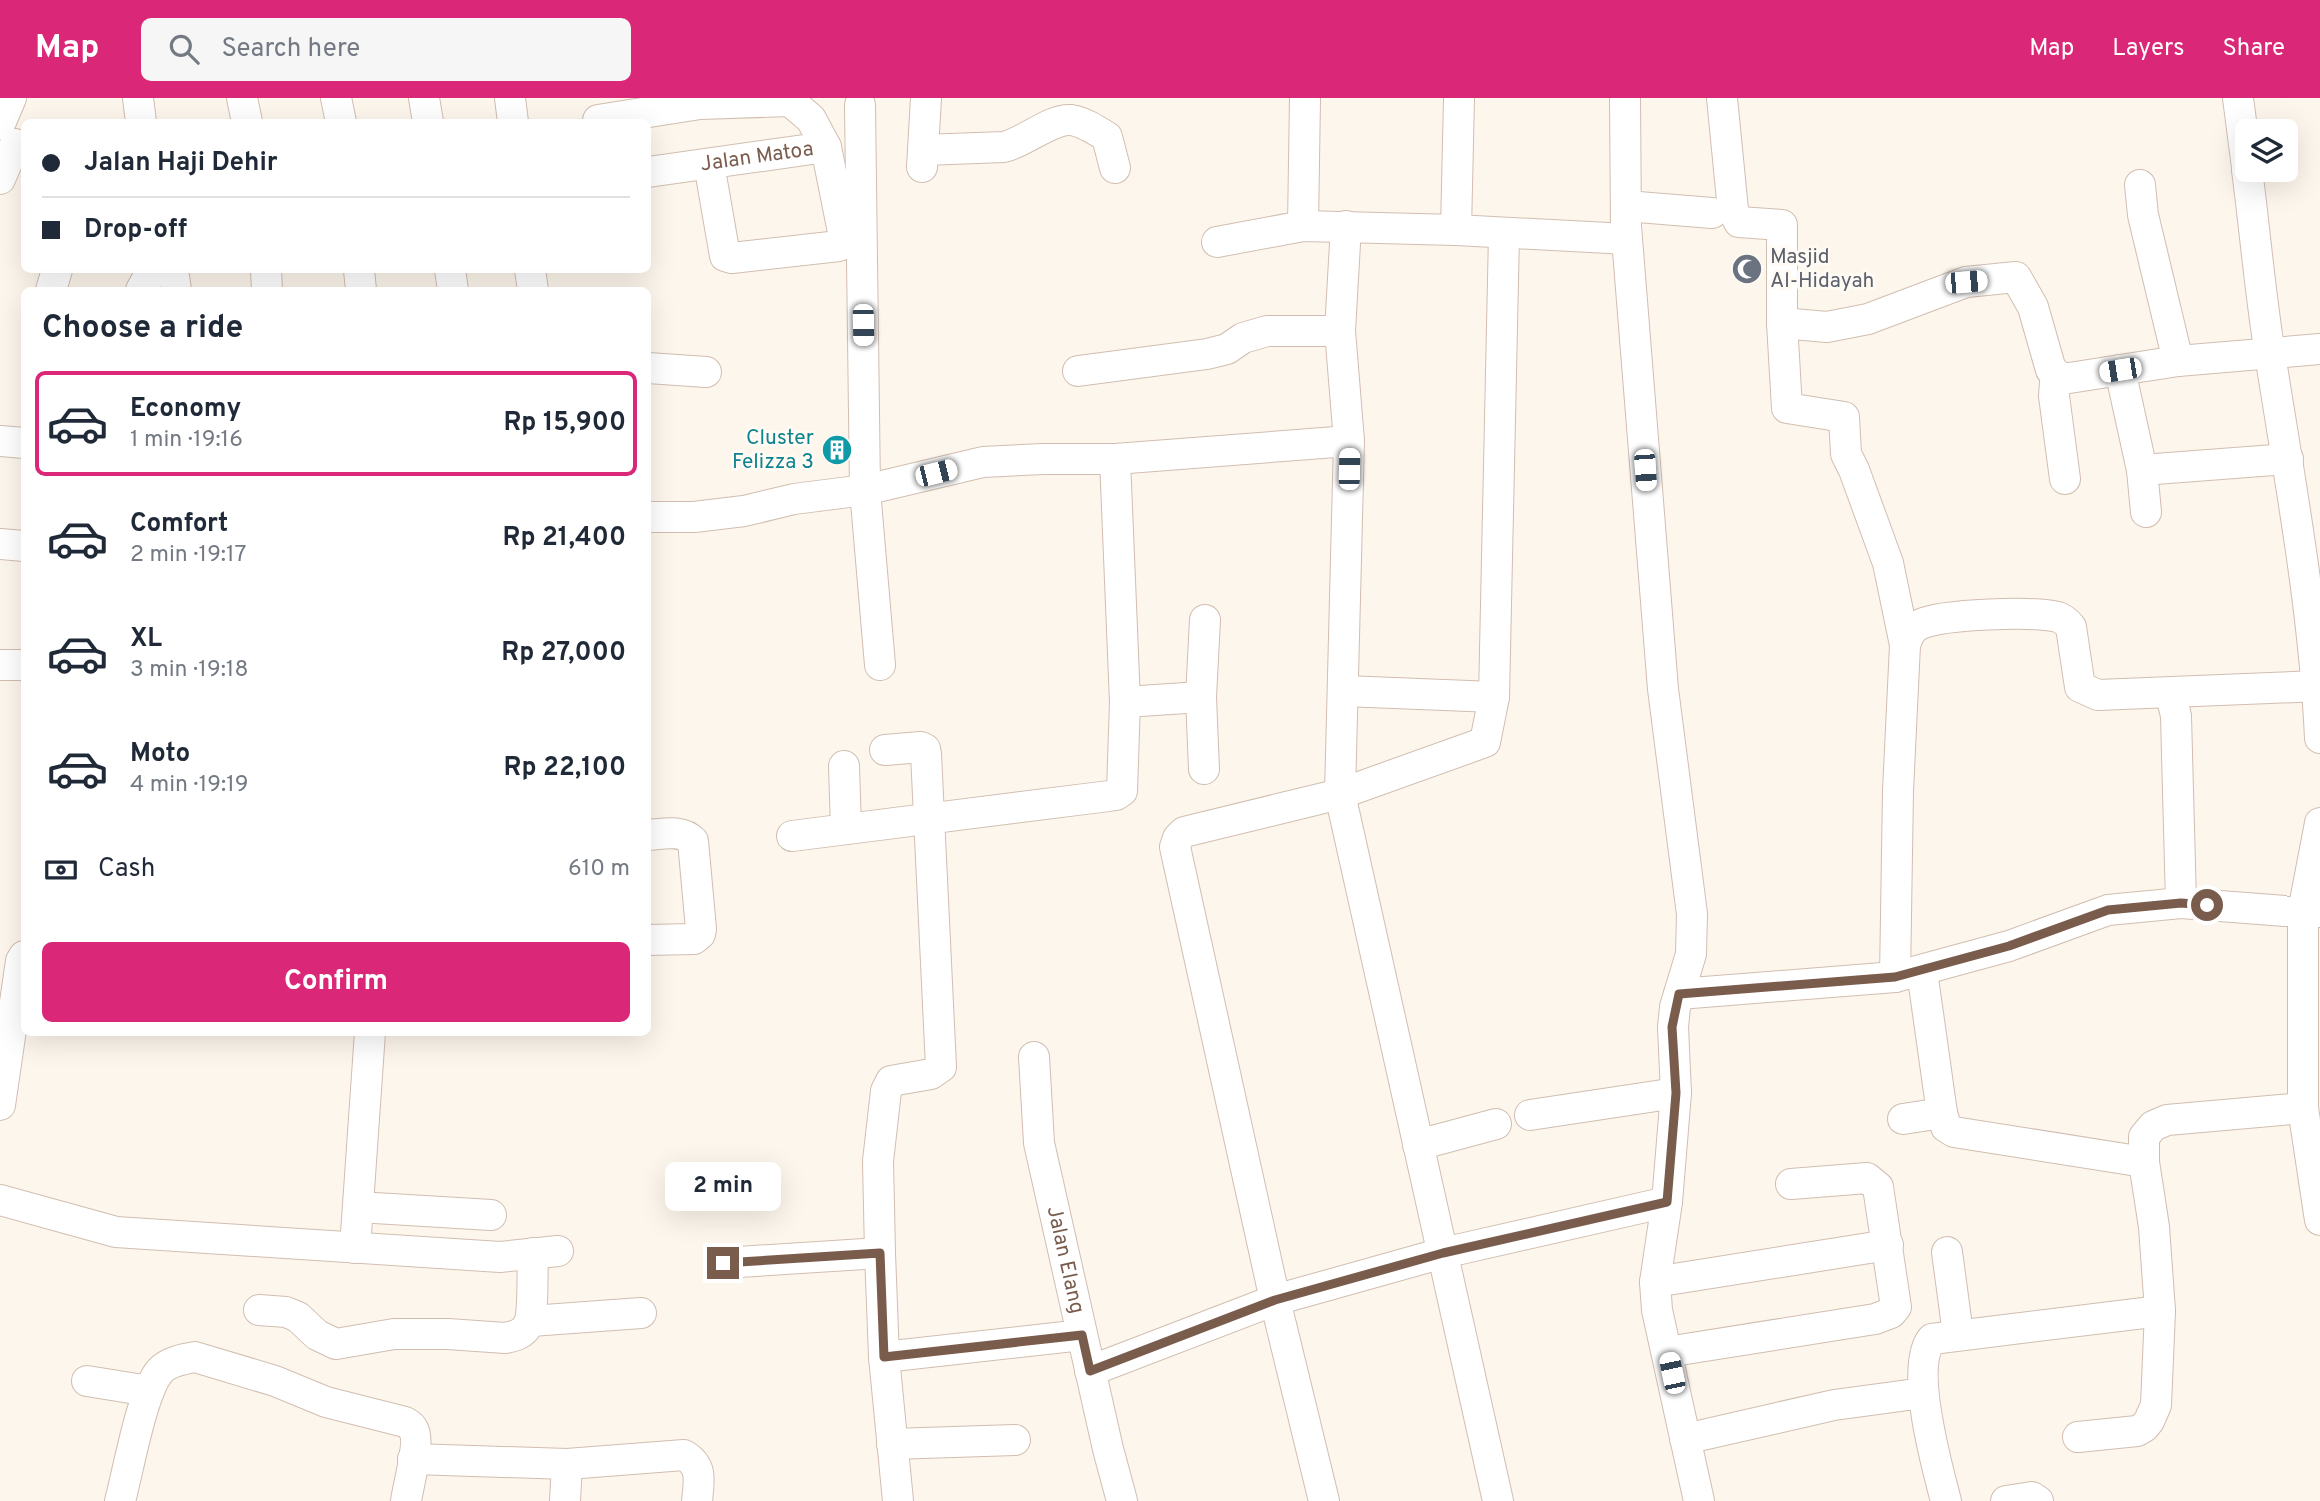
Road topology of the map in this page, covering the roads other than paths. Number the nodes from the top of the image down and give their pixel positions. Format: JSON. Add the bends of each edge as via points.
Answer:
{"nodes":[{"id":1,"x":11,"y":98,"type":"edge"},
{"id":2,"x":138,"y":98,"type":"edge"},
{"id":3,"x":242,"y":98,"type":"edge"},
{"id":4,"x":336,"y":98,"type":"edge"},
{"id":5,"x":424,"y":98,"type":"edge"},
{"id":6,"x":510,"y":98,"type":"edge"},
{"id":7,"x":926,"y":98,"type":"edge"},
{"id":8,"x":1305,"y":98,"type":"edge"},
{"id":9,"x":1459,"y":98,"type":"edge"},
{"id":10,"x":1625,"y":98,"type":"edge"},
{"id":11,"x":1722,"y":98,"type":"edge"},
{"id":12,"x":2238,"y":98,"type":"edge"},
{"id":13,"x":790,"y":100,"type":"edge"},
{"id":14,"x":699,"y":101,"type":"edge"},
{"id":15,"x":860,"y":105,"type":"dead end"},
{"id":16,"x":598,"y":113,"type":"edge"},
{"id":17,"x":141,"y":119,"type":"edge"},
{"id":18,"x":246,"y":119,"type":"edge"},
{"id":19,"x":340,"y":119,"type":"edge"},
{"id":20,"x":428,"y":119,"type":"edge"},
{"id":21,"x":513,"y":119,"type":"edge"},
{"id":22,"x":2241,"y":119,"type":"edge"},
{"id":23,"x":10,"y":139,"type":"edge"},
{"id":24,"x":827,"y":151,"type":"junction"},
{"id":25,"x":709,"y":164,"type":"junction"},
{"id":26,"x":1115,"y":168,"type":"dead end"},
{"id":27,"x":651,"y":172,"type":"edge"},
{"id":28,"x":0,"y":179,"type":"edge"},
{"id":29,"x":2249,"y":182,"type":"edge"},
{"id":30,"x":2140,"y":185,"type":"dead end"},
{"id":31,"x":1626,"y":206,"type":"junction"},
{"id":32,"x":1712,"y":213,"type":"dead end"},
{"id":33,"x":1303,"y":226,"type":"junction"},
{"id":34,"x":1346,"y":226,"type":"junction"},
{"id":35,"x":1456,"y":230,"type":"junction"},
{"id":36,"x":1504,"y":234,"type":"junction"},
{"id":37,"x":1627,"y":239,"type":"junction"},
{"id":38,"x":1217,"y":242,"type":"dead end"},
{"id":39,"x":1782,"y":323,"type":"junction"},
{"id":40,"x":1340,"y":331,"type":"junction"},
{"id":41,"x":2320,"y":349,"type":"edge"},
{"id":42,"x":2270,"y":353,"type":"junction"},
{"id":43,"x":2178,"y":361,"type":"junction"},
{"id":44,"x":651,"y":368,"type":"edge"},
{"id":45,"x":2120,"y":370,"type":"junction"},
{"id":46,"x":1077,"y":371,"type":"dead end"},
{"id":47,"x":706,"y":372,"type":"dead end"},
{"id":48,"x":2063,"y":379,"type":"junction"},
{"id":49,"x":0,"y":441,"type":"edge"},
{"id":50,"x":1349,"y":441,"type":"junction"},
{"id":51,"x":21,"y":443,"type":"edge"},
{"id":52,"x":2288,"y":459,"type":"junction"},
{"id":53,"x":1115,"y":460,"type":"junction"},
{"id":54,"x":2142,"y":470,"type":"junction"},
{"id":55,"x":2065,"y":479,"type":"dead end"},
{"id":56,"x":865,"y":490,"type":"junction"},
{"id":57,"x":2146,"y":512,"type":"dead end"},
{"id":58,"x":651,"y":517,"type":"edge"},
{"id":59,"x":1205,"y":620,"type":"dead end"},
{"id":60,"x":1905,"y":645,"type":"junction"},
{"id":61,"x":0,"y":665,"type":"edge"},
{"id":62,"x":21,"y":665,"type":"edge"},
{"id":63,"x":880,"y":666,"type":"dead end"},
{"id":64,"x":2319,"y":686,"type":"edge"},
{"id":65,"x":1344,"y":691,"type":"junction"},
{"id":66,"x":2171,"y":694,"type":"junction"},
{"id":67,"x":1201,"y":697,"type":"junction"},
{"id":68,"x":1494,"y":697,"type":"junction"},
{"id":69,"x":1125,"y":702,"type":"junction"},
{"id":70,"x":2320,"y":738,"type":"edge"},
{"id":71,"x":885,"y":750,"type":"dead end"},
{"id":72,"x":844,"y":766,"type":"dead end"},
{"id":73,"x":1204,"y":769,"type":"dead end"},
{"id":74,"x":1340,"y":794,"type":"junction"},
{"id":75,"x":930,"y":818,"type":"junction"},
{"id":76,"x":2320,"y":823,"type":"edge"},
{"id":77,"x":846,"y":829,"type":"junction"},
{"id":78,"x":651,"y":835,"type":"edge"},
{"id":79,"x":792,"y":836,"type":"dead end"},
{"id":80,"x":2181,"y":903,"type":"junction"},
{"id":81,"x":2312,"y":926,"type":"edge"},
{"id":82,"x":651,"y":940,"type":"edge"},
{"id":83,"x":21,"y":961,"type":"edge"},
{"id":84,"x":1908,"y":974,"type":"junction"},
{"id":85,"x":1679,"y":994,"type":"junction"},
{"id":86,"x":370,"y":1036,"type":"edge"},
{"id":87,"x":1034,"y":1057,"type":"dead end"},
{"id":88,"x":1676,"y":1093,"type":"junction"},
{"id":89,"x":0,"y":1105,"type":"edge"},
{"id":90,"x":1942,"y":1113,"type":"junction"},
{"id":91,"x":1530,"y":1115,"type":"dead end"},
{"id":92,"x":1903,"y":1119,"type":"dead end"},
{"id":93,"x":1496,"y":1124,"type":"dead end"},
{"id":94,"x":2310,"y":1125,"type":"edge"},
{"id":95,"x":1418,"y":1145,"type":"junction"},
{"id":96,"x":2144,"y":1162,"type":"junction"},
{"id":97,"x":1791,"y":1184,"type":"dead end"},
{"id":98,"x":0,"y":1200,"type":"edge"},
{"id":99,"x":1667,"y":1202,"type":"junction"},
{"id":100,"x":358,"y":1206,"type":"junction"},
{"id":101,"x":491,"y":1215,"type":"dead end"},
{"id":102,"x":2320,"y":1220,"type":"edge"},
{"id":103,"x":1888,"y":1245,"type":"junction"},
{"id":104,"x":355,"y":1248,"type":"junction"},
{"id":105,"x":1947,"y":1252,"type":"dead end"},
{"id":106,"x":880,"y":1253,"type":"junction"},
{"id":107,"x":1443,"y":1253,"type":"junction"},
{"id":108,"x":723,"y":1263,"type":"dead end"},
{"id":109,"x":1656,"y":1282,"type":"junction"},
{"id":110,"x":1275,"y":1300,"type":"junction"},
{"id":111,"x":258,"y":1310,"type":"dead end"},
{"id":112,"x":2160,"y":1311,"type":"junction"},
{"id":113,"x":641,"y":1313,"type":"dead end"},
{"id":114,"x":531,"y":1321,"type":"junction"},
{"id":115,"x":1958,"y":1334,"type":"junction"},
{"id":116,"x":1082,"y":1335,"type":"junction"},
{"id":117,"x":1667,"y":1352,"type":"junction"},
{"id":118,"x":884,"y":1357,"type":"junction"},
{"id":119,"x":1090,"y":1371,"type":"junction"},
{"id":120,"x":87,"y":1381,"type":"dead end"},
{"id":121,"x":149,"y":1391,"type":"junction"},
{"id":122,"x":1923,"y":1393,"type":"junction"},
{"id":123,"x":2078,"y":1437,"type":"dead end"},
{"id":124,"x":1685,"y":1439,"type":"junction"},
{"id":125,"x":1015,"y":1440,"type":"dead end"},
{"id":126,"x":892,"y":1444,"type":"junction"},
{"id":127,"x":413,"y":1459,"type":"junction"},
{"id":128,"x":568,"y":1464,"type":"junction"},
{"id":129,"x":120,"y":1501,"type":"edge"},
{"id":130,"x":406,"y":1501,"type":"edge"},
{"id":131,"x":565,"y":1501,"type":"edge"},
{"id":132,"x":697,"y":1501,"type":"edge"},
{"id":133,"x":898,"y":1501,"type":"edge"},
{"id":134,"x":1122,"y":1501,"type":"edge"},
{"id":135,"x":1324,"y":1501,"type":"edge"},
{"id":136,"x":1498,"y":1501,"type":"edge"},
{"id":137,"x":1699,"y":1501,"type":"edge"},
{"id":138,"x":1945,"y":1501,"type":"edge"},
{"id":139,"x":2006,"y":1501,"type":"edge"},
{"id":140,"x":2038,"y":1501,"type":"edge"}],
"edges":[{"from":1,"to":23,"type":"street"},
{"from":2,"to":17,"type":"street"},
{"from":3,"to":18,"type":"street"},
{"from":4,"to":19,"type":"street"},
{"from":5,"to":20,"type":"street"},
{"from":6,"to":21,"type":"street"},
{"from":7,"to":26,"type":"street","via":[[923,158],[1014,145],[1072,120],[1107,137]]},
{"from":8,"to":33,"type":"street"},
{"from":9,"to":35,"type":"street"},
{"from":10,"to":31,"type":"street"},
{"from":11,"to":39,"type":"street","via":[[1733,210],[1739,222],[1782,225]]},
{"from":12,"to":22,"type":"street"},
{"from":13,"to":14,"type":"street","name":"Jalan Matoa"},
{"from":13,"to":24,"type":"street","name":"Jalan Matoa","via":[[811,119]]},
{"from":14,"to":16,"type":"street","name":"Jalan Matoa"},
{"from":15,"to":56,"type":"street"},
{"from":23,"to":28,"type":"street"},
{"from":24,"to":25,"type":"street","name":"Jalan Matoa"},
{"from":24,"to":25,"type":"street","via":[[842,243],[732,258],[723,253]]},
{"from":25,"to":27,"type":"street","name":"Jalan Matoa"},
{"from":29,"to":42,"type":"street"},
{"from":30,"to":43,"type":"street"},
{"from":31,"to":32,"type":"street"},
{"from":31,"to":37,"type":"street"},
{"from":33,"to":34,"type":"street"},
{"from":33,"to":38,"type":"street"},
{"from":34,"to":35,"type":"street"},
{"from":34,"to":40,"type":"street"},
{"from":35,"to":36,"type":"street"},
{"from":36,"to":37,"type":"street"},
{"from":36,"to":68,"type":"street"},
{"from":37,"to":85,"type":"street","via":[[1663,689],[1692,914],[1691,954]]},
{"from":39,"to":48,"type":"street","via":[[1827,327],[1868,319],[1966,282],[2016,277],[2033,307],[2051,370]]},
{"from":39,"to":60,"type":"street","via":[[1787,408],[1844,417],[1846,454],[1888,563]]},
{"from":40,"to":46,"type":"street","via":[[1267,331],[1207,354]]},
{"from":40,"to":50,"type":"street"},
{"from":41,"to":42,"type":"street"},
{"from":42,"to":43,"type":"street"},
{"from":42,"to":52,"type":"street"},
{"from":43,"to":45,"type":"street"},
{"from":44,"to":47,"type":"street"},
{"from":45,"to":48,"type":"street"},
{"from":45,"to":54,"type":"street"},
{"from":48,"to":55,"type":"street","via":[[2055,383],[2054,396]]},
{"from":49,"to":51,"type":"street"},
{"from":50,"to":53,"type":"street"},
{"from":50,"to":65,"type":"street"},
{"from":52,"to":54,"type":"street"},
{"from":52,"to":64,"type":"street"},
{"from":53,"to":56,"type":"street","via":[[983,462]]},
{"from":53,"to":69,"type":"street"},
{"from":54,"to":57,"type":"street"},
{"from":56,"to":58,"type":"street","via":[[744,511]]},
{"from":56,"to":63,"type":"street"},
{"from":59,"to":67,"type":"street"},
{"from":60,"to":66,"type":"street","via":[[1920,624],[1948,618],[2024,614],[2060,618],[2071,626],[2080,687],[2098,695]]},
{"from":60,"to":84,"type":"street","via":[[1898,791]]},
{"from":61,"to":62,"type":"street"},
{"from":64,"to":66,"type":"street"},
{"from":64,"to":70,"type":"street"},
{"from":65,"to":68,"type":"street"},
{"from":65,"to":74,"type":"street"},
{"from":66,"to":80,"type":"street","via":[[2176,716]]},
{"from":67,"to":69,"type":"street"},
{"from":67,"to":73,"type":"street"},
{"from":68,"to":74,"type":"street","via":[[1485,742]]},
{"from":69,"to":75,"type":"street","via":[[1119,794]]},
{"from":71,"to":75,"type":"street","via":[[925,749]]},
{"from":72,"to":77,"type":"street"},
{"from":74,"to":95,"type":"street"},
{"from":74,"to":110,"type":"street","via":[[1184,832],[1175,847]]},
{"from":75,"to":77,"type":"street"},
{"from":75,"to":106,"type":"street","via":[[941,1067],[931,1074],[891,1081],[886,1091],[878,1161]]},
{"from":76,"to":81,"type":"street"},
{"from":77,"to":79,"type":"street"},
{"from":78,"to":82,"type":"street","via":[[680,834],[693,841],[701,929],[694,939]]},
{"from":80,"to":81,"type":"street"},
{"from":80,"to":84,"type":"street","via":[[2108,910],[2009,946]]},
{"from":81,"to":94,"type":"street"},
{"from":83,"to":89,"type":"street"},
{"from":84,"to":85,"type":"street"},
{"from":84,"to":90,"type":"street"},
{"from":85,"to":88,"type":"street","via":[[1672,1043]]},
{"from":86,"to":100,"type":"street"},
{"from":87,"to":116,"type":"street","name":"Jalan Elang","via":[[1039,1143]]},
{"from":88,"to":91,"type":"street"},
{"from":88,"to":99,"type":"street"},
{"from":90,"to":92,"type":"street"},
{"from":90,"to":96,"type":"street","via":[[1946,1127],[1954,1132]]},
{"from":93,"to":95,"type":"street"},
{"from":94,"to":96,"type":"street","via":[[2166,1120],[2152,1126],[2144,1137]]},
{"from":94,"to":102,"type":"street"},
{"from":95,"to":107,"type":"street"},
{"from":96,"to":112,"type":"street"},
{"from":97,"to":103,"type":"street","via":[[1853,1178],[1873,1181]]},
{"from":98,"to":104,"type":"street","via":[[116,1232]]},
{"from":99,"to":107,"type":"street"},
{"from":99,"to":109,"type":"street"},
{"from":100,"to":101,"type":"street"},
{"from":100,"to":104,"type":"street"},
{"from":103,"to":109,"type":"street"},
{"from":103,"to":117,"type":"street","via":[[1896,1307],[1885,1316]]},
{"from":104,"to":114,"type":"street","via":[[500,1257],[545,1252]]},
{"from":105,"to":115,"type":"street"},
{"from":106,"to":108,"type":"street"},
{"from":106,"to":118,"type":"street"},
{"from":107,"to":110,"type":"street"},
{"from":107,"to":136,"type":"street"},
{"from":109,"to":117,"type":"street"},
{"from":110,"to":119,"type":"street"},
{"from":110,"to":135,"type":"street"},
{"from":111,"to":114,"type":"street","via":[[298,1317],[317,1335],[336,1344],[394,1334],[505,1338],[522,1333]]},
{"from":112,"to":115,"type":"street"},
{"from":112,"to":123,"type":"street","via":[[2156,1405],[2149,1421],[2137,1431]]},
{"from":113,"to":114,"type":"street"},
{"from":115,"to":122,"type":"street","via":[[1928,1342]]},
{"from":116,"to":118,"type":"street"},
{"from":116,"to":119,"type":"street","name":"Jalan Elang"},
{"from":117,"to":124,"type":"street"},
{"from":118,"to":126,"type":"street"},
{"from":119,"to":134,"type":"street","name":"Jalan Elang"},
{"from":120,"to":121,"type":"street"},
{"from":121,"to":127,"type":"street","via":[[160,1371],[194,1357],[326,1402],[405,1422],[415,1433]]},
{"from":121,"to":129,"type":"street"},
{"from":122,"to":124,"type":"street","via":[[1834,1405]]},
{"from":122,"to":138,"type":"street"},
{"from":124,"to":137,"type":"street"},
{"from":125,"to":126,"type":"street"},
{"from":126,"to":133,"type":"street"},
{"from":127,"to":128,"type":"street"},
{"from":127,"to":130,"type":"street"},
{"from":128,"to":131,"type":"street"},
{"from":128,"to":132,"type":"street","via":[[684,1455],[698,1469]]},
{"from":139,"to":140,"type":"street","via":[[2032,1497]]}]}
